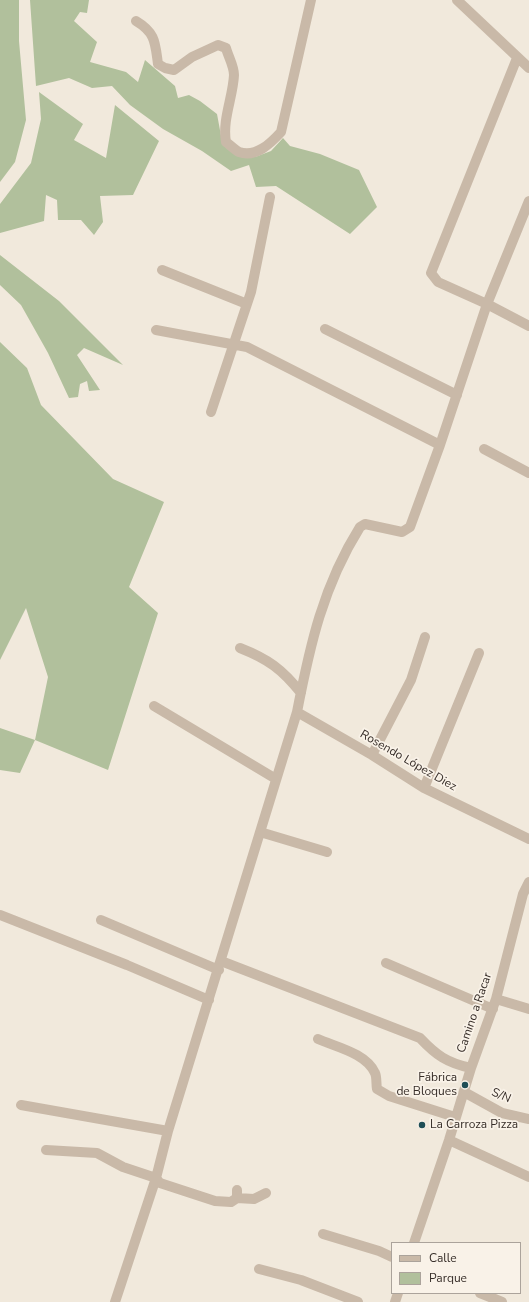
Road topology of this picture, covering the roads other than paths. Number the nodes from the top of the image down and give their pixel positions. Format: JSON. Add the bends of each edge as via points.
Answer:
{"nodes":[{"id":1,"x":311,"y":0,"type":"edge"},
{"id":2,"x":457,"y":0,"type":"edge"},
{"id":3,"x":136,"y":21,"type":"dead end"},
{"id":4,"x":517,"y":58,"type":"junction"},
{"id":5,"x":529,"y":68,"type":"edge"},
{"id":6,"x":270,"y":197,"type":"dead end"},
{"id":7,"x":529,"y":201,"type":"edge"},
{"id":8,"x":162,"y":270,"type":"dead end"},
{"id":9,"x":248,"y":304,"type":"junction"},
{"id":10,"x":487,"y":304,"type":"junction"},
{"id":11,"x":529,"y":326,"type":"edge"},
{"id":12,"x":325,"y":329,"type":"dead end"},
{"id":13,"x":156,"y":330,"type":"dead end"},
{"id":14,"x":235,"y":344,"type":"junction"},
{"id":15,"x":457,"y":395,"type":"junction"},
{"id":16,"x":211,"y":412,"type":"dead end"},
{"id":17,"x":440,"y":445,"type":"junction"},
{"id":18,"x":484,"y":449,"type":"dead end"},
{"id":19,"x":529,"y":473,"type":"edge"},
{"id":20,"x":425,"y":637,"type":"dead end"},
{"id":21,"x":240,"y":648,"type":"dead end"},
{"id":22,"x":479,"y":653,"type":"dead end"},
{"id":23,"x":301,"y":693,"type":"junction"},
{"id":24,"x":154,"y":706,"type":"dead end"},
{"id":25,"x":297,"y":712,"type":"junction"},
{"id":26,"x":372,"y":755,"type":"junction"},
{"id":27,"x":276,"y":779,"type":"junction"},
{"id":28,"x":424,"y":788,"type":"junction"},
{"id":29,"x":260,"y":832,"type":"junction"},
{"id":30,"x":529,"y":839,"type":"edge"},
{"id":31,"x":327,"y":852,"type":"dead end"},
{"id":32,"x":529,"y":882,"type":"edge"},
{"id":33,"x":0,"y":915,"type":"edge"},
{"id":34,"x":101,"y":920,"type":"dead end"},
{"id":35,"x":386,"y":963,"type":"dead end"},
{"id":36,"x":220,"y":965,"type":"junction"},
{"id":37,"x":209,"y":1000,"type":"junction"},
{"id":38,"x":494,"y":1004,"type":"junction"},
{"id":39,"x":529,"y":1008,"type":"edge"},
{"id":40,"x":318,"y":1039,"type":"dead end"},
{"id":41,"x":471,"y":1068,"type":"junction"},
{"id":42,"x":464,"y":1092,"type":"junction"},
{"id":43,"x":21,"y":1106,"type":"dead end"},
{"id":44,"x":455,"y":1117,"type":"junction"},
{"id":45,"x":529,"y":1119,"type":"edge"},
{"id":46,"x":168,"y":1131,"type":"junction"},
{"id":47,"x":449,"y":1140,"type":"junction"},
{"id":48,"x":46,"y":1150,"type":"dead end"},
{"id":49,"x":529,"y":1176,"type":"edge"},
{"id":50,"x":156,"y":1178,"type":"junction"},
{"id":51,"x":266,"y":1193,"type":"dead end"},
{"id":52,"x":323,"y":1234,"type":"dead end"},
{"id":53,"x":414,"y":1242,"type":"edge"},
{"id":54,"x":391,"y":1257,"type":"edge"},
{"id":55,"x":259,"y":1269,"type":"dead end"},
{"id":56,"x":482,"y":1294,"type":"edge"},
{"id":57,"x":115,"y":1302,"type":"edge"},
{"id":58,"x":358,"y":1302,"type":"edge"},
{"id":59,"x":502,"y":1302,"type":"edge"}],
"edges":[{"from":1,"to":3,"type":"street","via":[[281,132],[268,146],[253,152],[239,152],[226,142],[224,131],[231,103],[234,73],[226,48],[218,45],[192,57],[174,70],[165,68],[158,64],[155,39],[146,27]]},
{"from":2,"to":4,"type":"street"},
{"from":4,"to":5,"type":"street"},
{"from":4,"to":10,"type":"street","via":[[431,273],[438,282]]},
{"from":6,"to":9,"type":"street"},
{"from":7,"to":10,"type":"street"},
{"from":8,"to":9,"type":"street"},
{"from":9,"to":14,"type":"street"},
{"from":10,"to":11,"type":"street"},
{"from":10,"to":15,"type":"street"},
{"from":12,"to":15,"type":"street"},
{"from":13,"to":14,"type":"street"},
{"from":14,"to":16,"type":"street"},
{"from":14,"to":17,"type":"street","via":[[246,347]]},
{"from":15,"to":17,"type":"street"},
{"from":17,"to":23,"type":"street","via":[[410,527],[402,532],[365,524],[354,536],[332,577],[309,649]]},
{"from":18,"to":19,"type":"street"},
{"from":20,"to":26,"type":"street","via":[[411,680]]},
{"from":21,"to":23,"type":"street","via":[[272,663],[287,675]]},
{"from":22,"to":28,"type":"street"},
{"from":23,"to":25,"type":"street"},
{"from":24,"to":27,"type":"street"},
{"from":25,"to":26,"type":"street","name":"Rosendo López Diez"},
{"from":25,"to":27,"type":"street"},
{"from":26,"to":28,"type":"street","name":"Rosendo López Diez"},
{"from":27,"to":29,"type":"street"},
{"from":28,"to":30,"type":"street","name":"Rosendo López Diez"},
{"from":29,"to":31,"type":"street"},
{"from":29,"to":36,"type":"street"},
{"from":32,"to":38,"type":"street","name":"Camino a Racar","via":[[523,894]]},
{"from":33,"to":37,"type":"street"},
{"from":34,"to":36,"type":"street"},
{"from":35,"to":38,"type":"street"},
{"from":36,"to":37,"type":"street"},
{"from":36,"to":41,"type":"street","via":[[420,1038],[436,1055],[457,1065]]},
{"from":37,"to":46,"type":"street"},
{"from":38,"to":39,"type":"street"},
{"from":38,"to":41,"type":"street","name":"Camino a Racar"},
{"from":40,"to":44,"type":"street","via":[[359,1056],[368,1063],[375,1073],[377,1089],[389,1096]]},
{"from":41,"to":42,"type":"street","name":"Camino a Racar"},
{"from":42,"to":44,"type":"street","name":"Camino a Racar"},
{"from":42,"to":45,"type":"street","name":"S/N","via":[[502,1112]]},
{"from":43,"to":46,"type":"street"},
{"from":44,"to":47,"type":"street","name":"Camino a Racar"},
{"from":46,"to":50,"type":"street"},
{"from":47,"to":49,"type":"street"},
{"from":47,"to":53,"type":"street","name":"Camino a Racar"},
{"from":48,"to":50,"type":"street","via":[[97,1153],[123,1167]]},
{"from":50,"to":51,"type":"street","via":[[160,1183],[215,1201],[231,1202],[237,1194],[254,1199]]},
{"from":50,"to":57,"type":"street"},
{"from":52,"to":54,"type":"street"},
{"from":55,"to":58,"type":"street","via":[[301,1280]]},
{"from":56,"to":59,"type":"street"}]}
